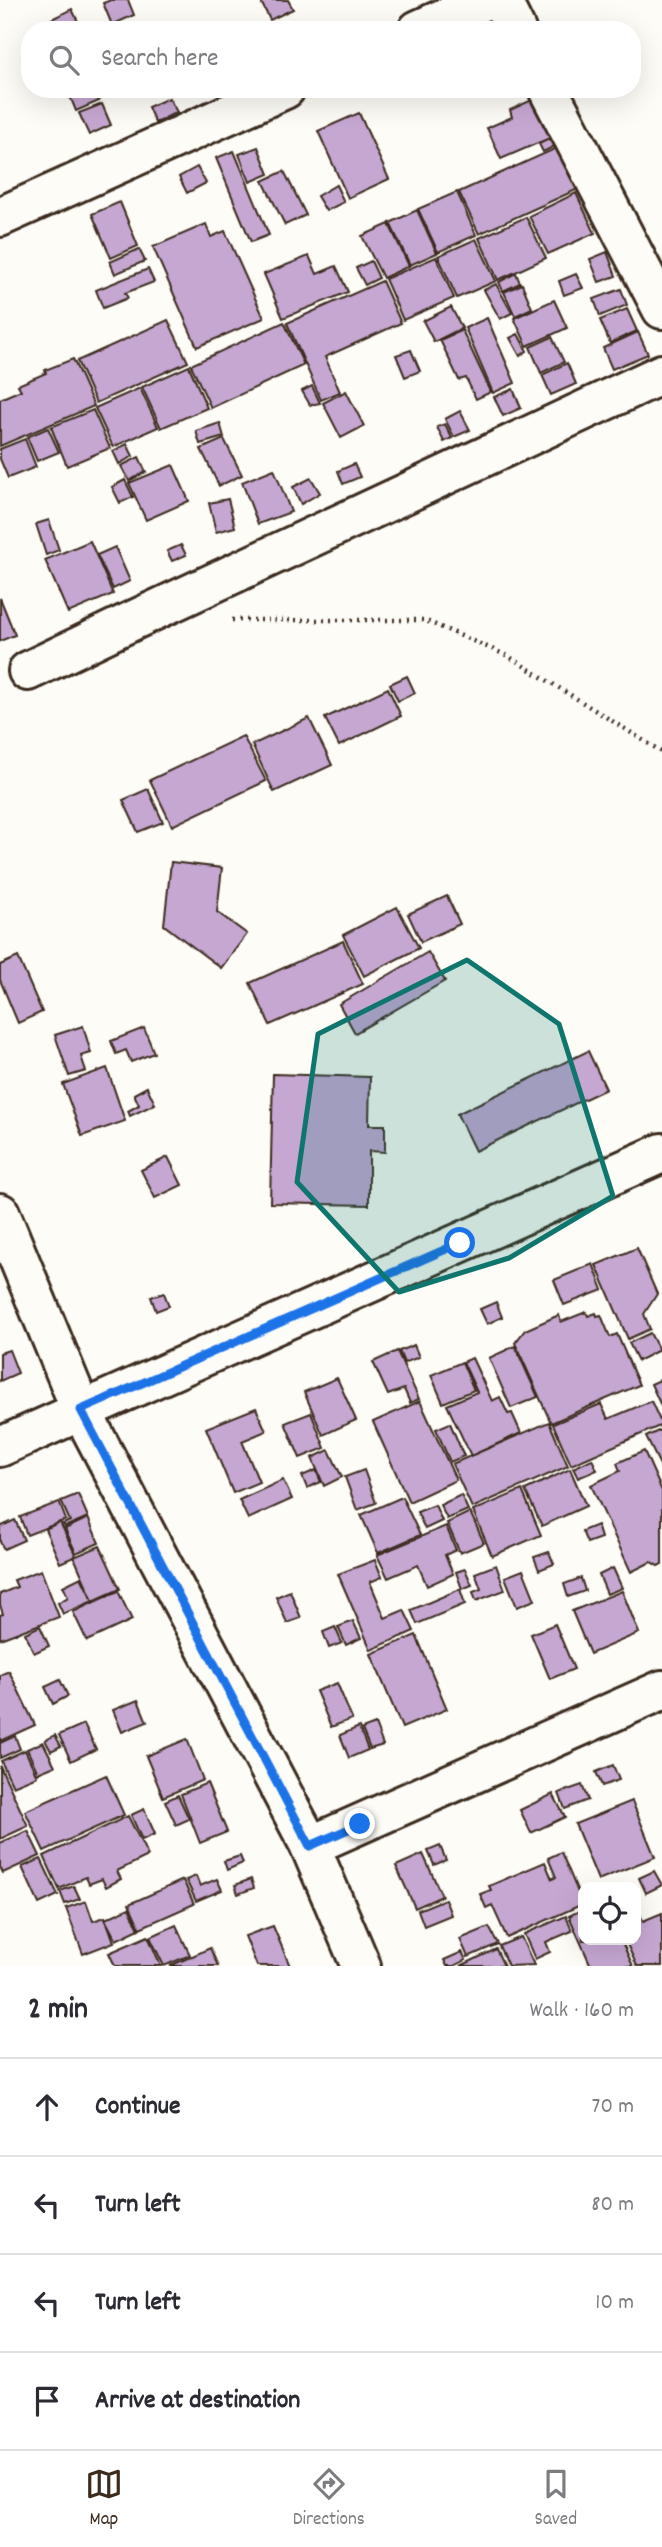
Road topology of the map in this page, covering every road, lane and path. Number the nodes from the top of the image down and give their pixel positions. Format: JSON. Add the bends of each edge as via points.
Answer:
{"nodes":[{"id":1,"x":485,"y":0,"type":"edge"},
{"id":2,"x":501,"y":0,"type":"edge"},
{"id":3,"x":438,"y":21,"type":"edge"},
{"id":4,"x":512,"y":21,"type":"edge"},
{"id":5,"x":265,"y":98,"type":"edge"},
{"id":6,"x":553,"y":98,"type":"edge"},
{"id":7,"x":0,"y":217,"type":"edge"},
{"id":8,"x":662,"y":309,"type":"edge"},
{"id":9,"x":662,"y":374,"type":"edge"},
{"id":10,"x":230,"y":620,"type":"dead end"},
{"id":11,"x":28,"y":671,"type":"dead end"},
{"id":12,"x":662,"y":752,"type":"edge"},
{"id":13,"x":662,"y":1153,"type":"edge"},
{"id":14,"x":0,"y":1213,"type":"edge"},
{"id":15,"x":81,"y":1410,"type":"junction"},
{"id":16,"x":0,"y":1447,"type":"edge"},
{"id":17,"x":662,"y":1690,"type":"edge"},
{"id":18,"x":310,"y":1846,"type":"junction"},
{"id":19,"x":361,"y":1966,"type":"edge"}],
"edges":[{"from":1,"to":3,"type":"street"},
{"from":2,"to":4,"type":"street"},
{"from":5,"to":7,"type":"street"},
{"from":6,"to":8,"type":"street"},
{"from":9,"to":11,"type":"street"},
{"from":10,"to":12,"type":"path","via":[[424,620],[508,656]]},
{"from":13,"to":15,"type":"street"},
{"from":14,"to":15,"type":"street"},
{"from":15,"to":16,"type":"street"},
{"from":15,"to":18,"type":"street"},
{"from":17,"to":18,"type":"street"},
{"from":18,"to":19,"type":"street"}]}
